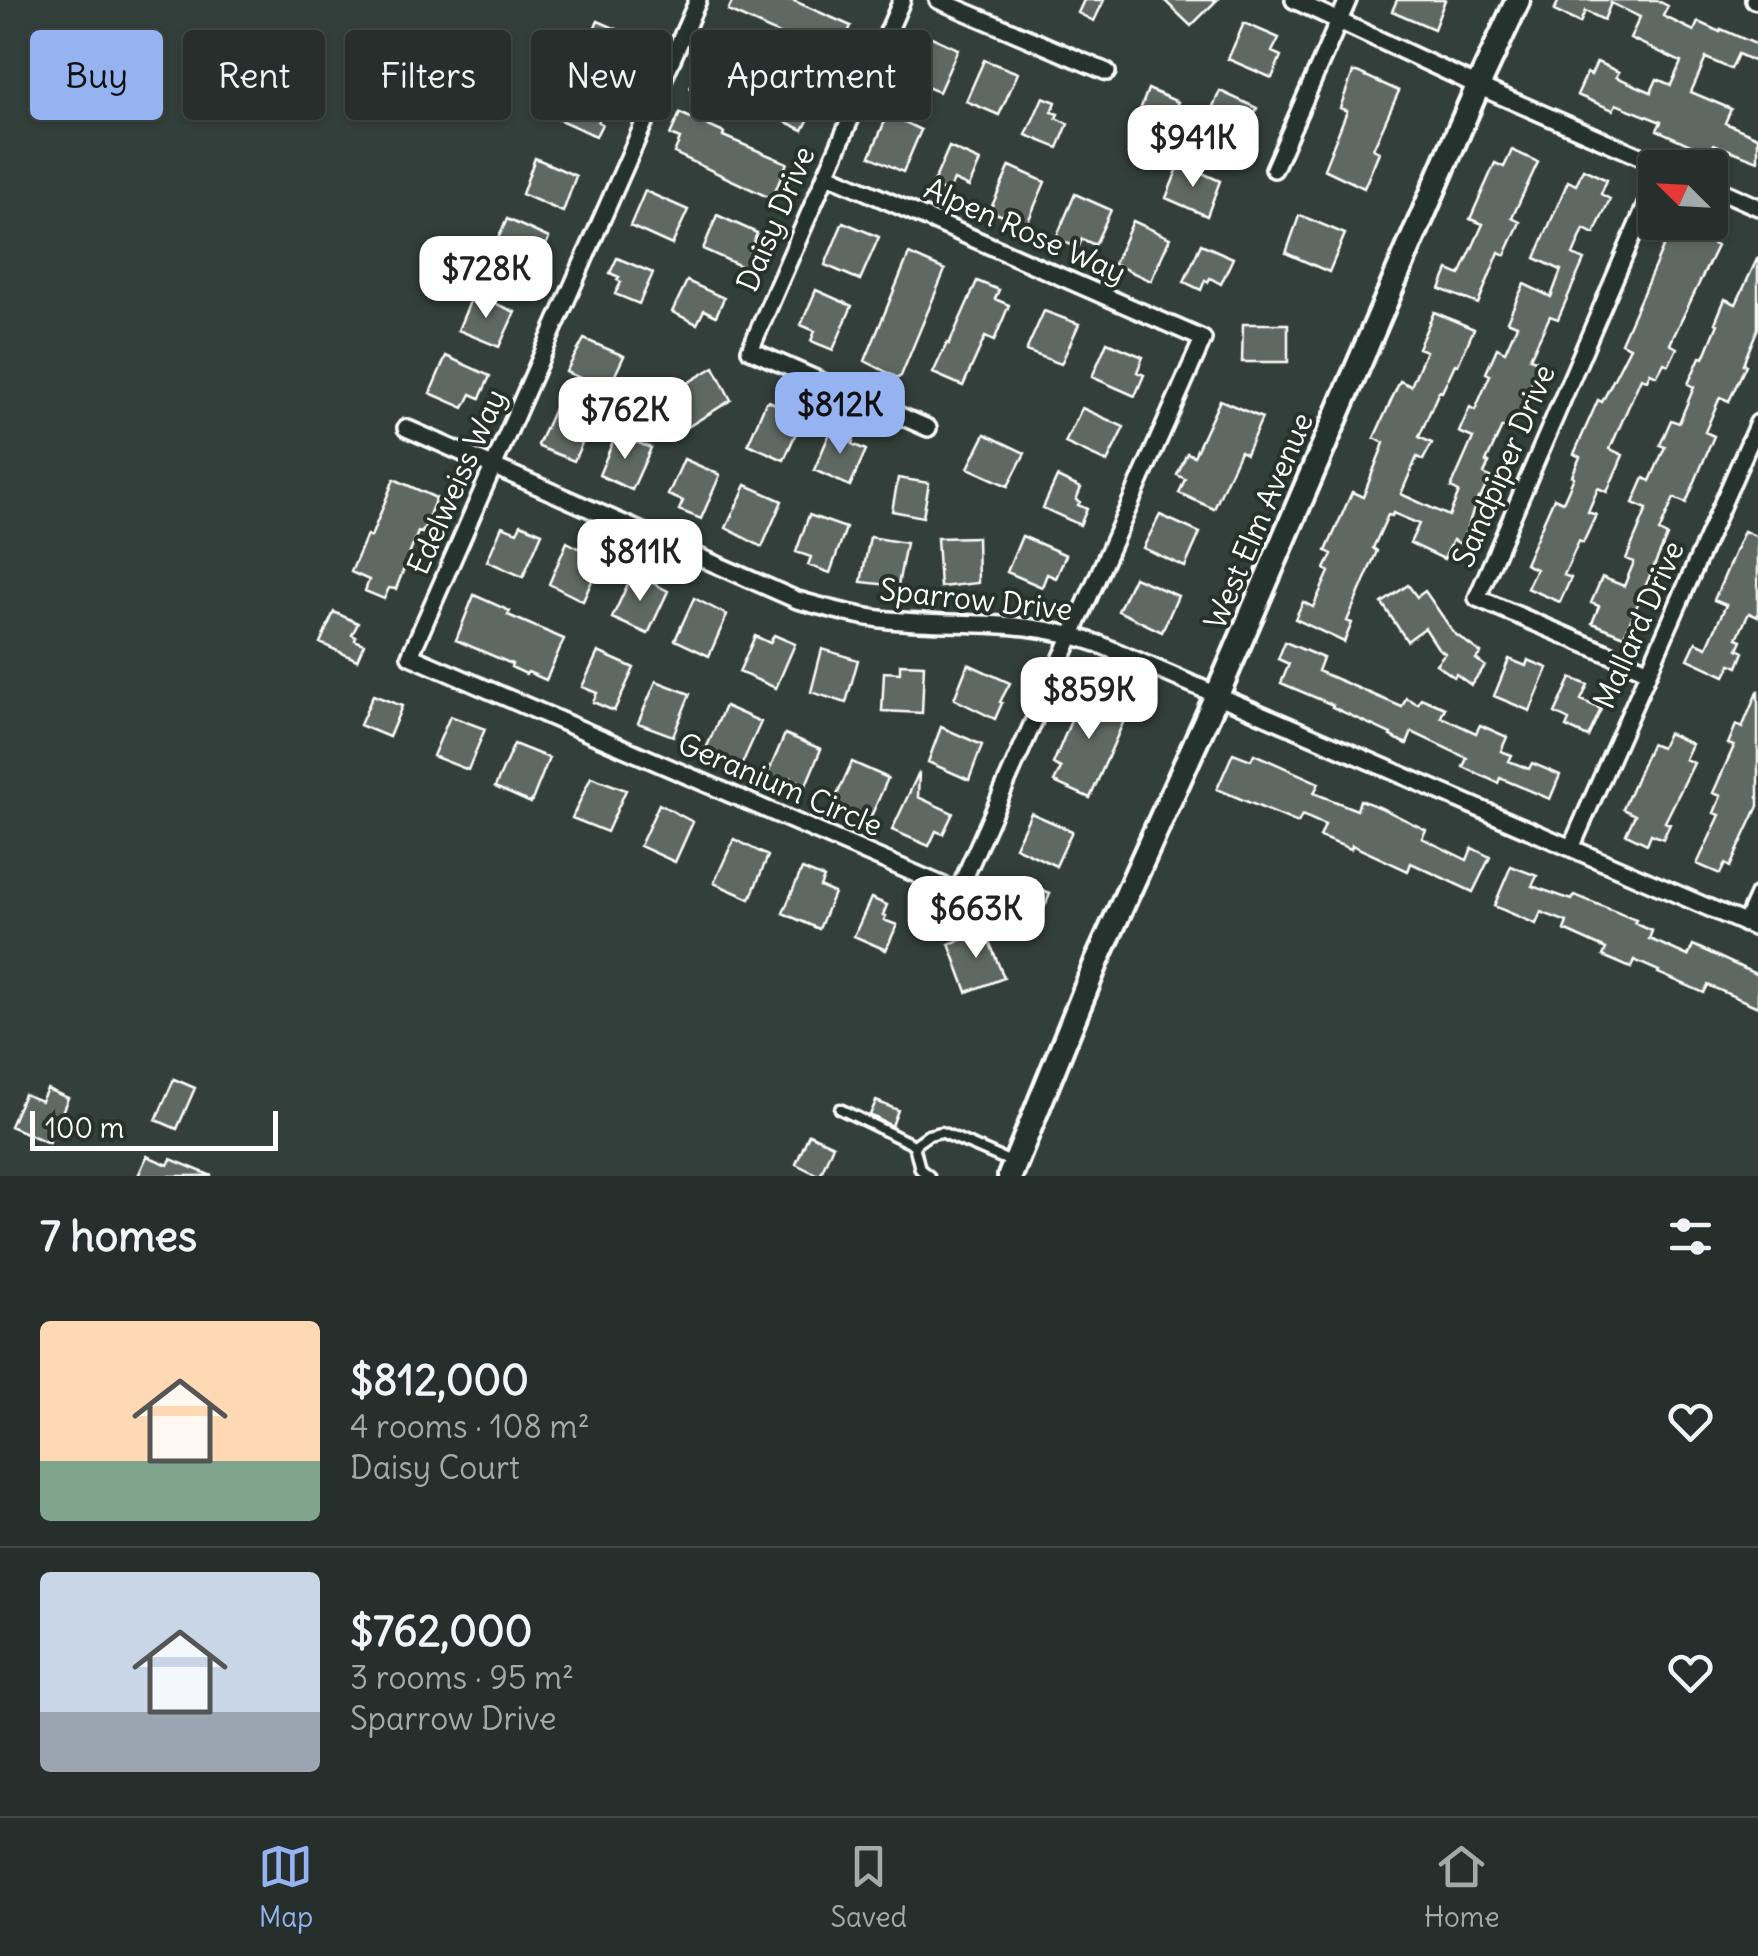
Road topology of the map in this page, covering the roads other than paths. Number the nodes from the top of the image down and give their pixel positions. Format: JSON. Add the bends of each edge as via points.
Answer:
{"nodes":[{"id":1,"x":698,"y":0,"type":"edge"},
{"id":2,"x":902,"y":0,"type":"edge"},
{"id":3,"x":938,"y":0,"type":"edge"},
{"id":4,"x":1294,"y":0,"type":"edge"},
{"id":5,"x":1348,"y":0,"type":"edge"},
{"id":6,"x":1518,"y":0,"type":"edge"},
{"id":7,"x":1339,"y":21,"type":"junction"},
{"id":8,"x":1108,"y":72,"type":"dead end"},
{"id":9,"x":1478,"y":86,"type":"junction"},
{"id":10,"x":1638,"y":156,"type":"edge"},
{"id":11,"x":1274,"y":169,"type":"dead end"},
{"id":12,"x":826,"y":174,"type":"junction"},
{"id":13,"x":1728,"y":194,"type":"edge"},
{"id":14,"x":1758,"y":207,"type":"edge"},
{"id":15,"x":1638,"y":224,"type":"edge"},
{"id":16,"x":1203,"y":338,"type":"joint"},
{"id":17,"x":1758,"y":423,"type":"edge"},
{"id":18,"x":406,"y":428,"type":"dead end"},
{"id":19,"x":928,"y":428,"type":"dead end"},
{"id":20,"x":495,"y":467,"type":"junction"},
{"id":21,"x":1073,"y":634,"type":"junction"},
{"id":22,"x":410,"y":656,"type":"joint"},
{"id":23,"x":1649,"y":671,"type":"junction"},
{"id":24,"x":1218,"y":695,"type":"junction"},
{"id":25,"x":1571,"y":848,"type":"junction"},
{"id":26,"x":1758,"y":895,"type":"edge"},
{"id":27,"x":1752,"y":926,"type":"edge"},
{"id":28,"x":840,"y":1110,"type":"dead end"},
{"id":29,"x":914,"y":1145,"type":"junction"},
{"id":30,"x":1013,"y":1170,"type":"edge"},
{"id":31,"x":930,"y":1176,"type":"edge"}],
"edges":[{"from":1,"to":20,"type":"street","name":"Edelweiss Way"},
{"from":2,"to":12,"type":"street","name":"Daisy Drive"},
{"from":3,"to":8,"type":"street"},
{"from":4,"to":7,"type":"street"},
{"from":5,"to":7,"type":"street"},
{"from":6,"to":9,"type":"street","name":"West Elm Avenue"},
{"from":7,"to":9,"type":"street"},
{"from":7,"to":11,"type":"street"},
{"from":9,"to":10,"type":"street"},
{"from":9,"to":24,"type":"street","name":"West Elm Avenue"},
{"from":12,"to":16,"type":"street","name":"Alpen Rose Way"},
{"from":12,"to":19,"type":"street","name":"Daisy Drive","via":[[750,350]]},
{"from":13,"to":14,"type":"street"},
{"from":15,"to":23,"type":"street","name":"Sandpiper Drive","via":[[1477,598]]},
{"from":16,"to":21,"type":"street","name":"Geranium Circle"},
{"from":17,"to":23,"type":"street","name":"Mallard Drive"},
{"from":18,"to":20,"type":"street","name":"Sparrow Drive"},
{"from":20,"to":21,"type":"street","name":"Sparrow Drive","via":[[797,600],[889,620],[996,623]]},
{"from":20,"to":22,"type":"street","name":"Edelweiss Way"},
{"from":21,"to":22,"type":"street","name":"Geranium Circle","via":[[958,892]]},
{"from":21,"to":24,"type":"street","name":"Sparrow Drive"},
{"from":23,"to":25,"type":"street","name":"Mallard Drive"},
{"from":24,"to":25,"type":"street","name":"Sparrow Drive"},
{"from":24,"to":30,"type":"street","name":"West Elm Avenue","via":[[1097,961]]},
{"from":25,"to":27,"type":"street","name":"Sparrow Drive"},
{"from":26,"to":27,"type":"street"},
{"from":28,"to":29,"type":"lane"},
{"from":29,"to":30,"type":"lane","via":[[941,1132]]},
{"from":29,"to":31,"type":"lane","via":[[920,1169]]}]}
